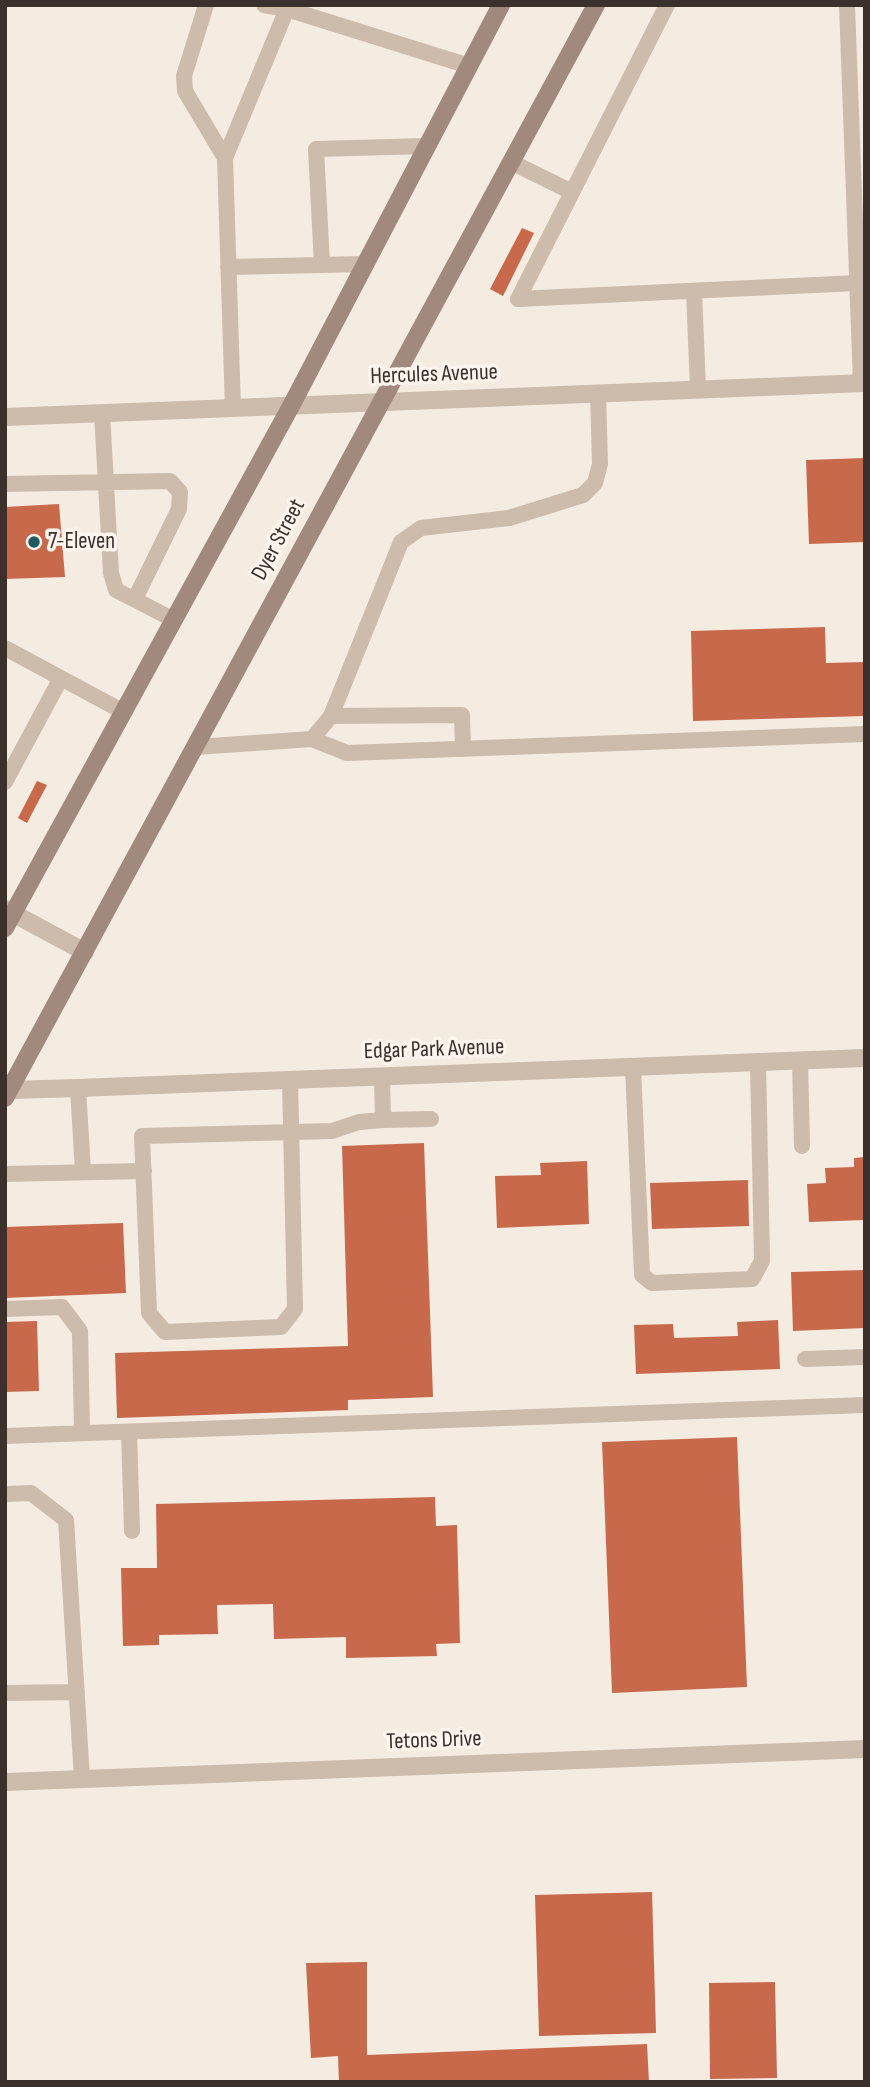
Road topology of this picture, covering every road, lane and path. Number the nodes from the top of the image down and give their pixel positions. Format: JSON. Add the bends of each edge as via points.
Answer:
{"nodes":[{"id":1,"x":206,"y":5,"type":"edge"},
{"id":2,"x":264,"y":5,"type":"edge"},
{"id":3,"x":501,"y":5,"type":"edge"},
{"id":4,"x":596,"y":5,"type":"edge"},
{"id":5,"x":667,"y":5,"type":"edge"},
{"id":6,"x":847,"y":5,"type":"edge"},
{"id":7,"x":287,"y":9,"type":"junction"},
{"id":8,"x":469,"y":66,"type":"junction"},
{"id":9,"x":427,"y":146,"type":"junction"},
{"id":10,"x":225,"y":158,"type":"junction"},
{"id":11,"x":511,"y":162,"type":"junction"},
{"id":12,"x":572,"y":192,"type":"junction"},
{"id":13,"x":366,"y":264,"type":"junction"},
{"id":14,"x":322,"y":265,"type":"junction"},
{"id":15,"x":228,"y":267,"type":"junction"},
{"id":16,"x":857,"y":283,"type":"junction"},
{"id":17,"x":694,"y":291,"type":"junction"},
{"id":18,"x":863,"y":383,"type":"edge"},
{"id":19,"x":698,"y":389,"type":"junction"},
{"id":20,"x":598,"y":393,"type":"junction"},
{"id":21,"x":382,"y":401,"type":"junction"},
{"id":22,"x":291,"y":407,"type":"junction"},
{"id":23,"x":233,"y":408,"type":"junction"},
{"id":24,"x":102,"y":414,"type":"junction"},
{"id":25,"x":5,"y":417,"type":"edge"},
{"id":26,"x":106,"y":483,"type":"junction"},
{"id":27,"x":5,"y":484,"type":"edge"},
{"id":28,"x":135,"y":599,"type":"junction"},
{"id":29,"x":174,"y":620,"type":"junction"},
{"id":30,"x":5,"y":648,"type":"edge"},
{"id":31,"x":61,"y":678,"type":"junction"},
{"id":32,"x":124,"y":712,"type":"junction"},
{"id":33,"x":331,"y":716,"type":"junction"},
{"id":34,"x":865,"y":734,"type":"edge"},
{"id":35,"x":312,"y":739,"type":"junction"},
{"id":36,"x":196,"y":747,"type":"junction"},
{"id":37,"x":463,"y":749,"type":"junction"},
{"id":38,"x":5,"y":782,"type":"edge"},
{"id":39,"x":8,"y":917,"type":"edge"},
{"id":40,"x":85,"y":952,"type":"junction"},
{"id":41,"x":865,"y":1058,"type":"edge"},
{"id":42,"x":800,"y":1061,"type":"junction"},
{"id":43,"x":758,"y":1062,"type":"junction"},
{"id":44,"x":633,"y":1067,"type":"junction"},
{"id":45,"x":382,"y":1077,"type":"junction"},
{"id":46,"x":290,"y":1080,"type":"junction"},
{"id":47,"x":78,"y":1088,"type":"junction"},
{"id":48,"x":7,"y":1092,"type":"edge"},
{"id":49,"x":431,"y":1119,"type":"dead end"},
{"id":50,"x":383,"y":1120,"type":"junction"},
{"id":51,"x":291,"y":1132,"type":"junction"},
{"id":52,"x":802,"y":1146,"type":"dead end"},
{"id":53,"x":144,"y":1171,"type":"junction"},
{"id":54,"x":83,"y":1172,"type":"junction"},
{"id":55,"x":5,"y":1174,"type":"edge"},
{"id":56,"x":5,"y":1309,"type":"edge"},
{"id":57,"x":865,"y":1357,"type":"edge"},
{"id":58,"x":805,"y":1359,"type":"dead end"},
{"id":59,"x":865,"y":1405,"type":"edge"},
{"id":60,"x":129,"y":1432,"type":"junction"},
{"id":61,"x":82,"y":1433,"type":"junction"},
{"id":62,"x":5,"y":1436,"type":"edge"},
{"id":63,"x":5,"y":1494,"type":"edge"},
{"id":64,"x":132,"y":1531,"type":"dead end"},
{"id":65,"x":77,"y":1692,"type":"junction"},
{"id":66,"x":5,"y":1693,"type":"edge"},
{"id":67,"x":865,"y":1749,"type":"edge"},
{"id":68,"x":82,"y":1779,"type":"junction"},
{"id":69,"x":5,"y":1782,"type":"edge"}],
"edges":[{"from":1,"to":10,"type":"lane","via":[[184,76],[185,91]]},
{"from":2,"to":7,"type":"lane"},
{"from":3,"to":8,"type":"main road"},
{"from":4,"to":11,"type":"main road","name":"Dyer Street"},
{"from":5,"to":12,"type":"lane"},
{"from":6,"to":16,"type":"lane"},
{"from":7,"to":8,"type":"lane"},
{"from":7,"to":10,"type":"lane"},
{"from":8,"to":9,"type":"main road"},
{"from":9,"to":13,"type":"main road"},
{"from":9,"to":14,"type":"lane","via":[[316,149]]},
{"from":10,"to":15,"type":"lane"},
{"from":11,"to":12,"type":"lane"},
{"from":11,"to":21,"type":"main road","name":"Dyer Street"},
{"from":12,"to":17,"type":"lane","via":[[518,299]]},
{"from":13,"to":14,"type":"lane"},
{"from":13,"to":22,"type":"main road"},
{"from":14,"to":15,"type":"lane"},
{"from":15,"to":23,"type":"lane"},
{"from":16,"to":17,"type":"lane"},
{"from":16,"to":18,"type":"lane"},
{"from":17,"to":19,"type":"lane"},
{"from":18,"to":19,"type":"street","name":"Hercules Avenue"},
{"from":19,"to":20,"type":"street","name":"Hercules Avenue"},
{"from":20,"to":21,"type":"street","name":"Hercules Avenue"},
{"from":20,"to":33,"type":"lane","via":[[600,464],[595,483],[583,495],[509,518],[421,528],[401,542]]},
{"from":21,"to":22,"type":"street","name":"Hercules Avenue"},
{"from":21,"to":36,"type":"main road","name":"Dyer Street"},
{"from":22,"to":23,"type":"street","name":"Hercules Avenue"},
{"from":22,"to":29,"type":"main road"},
{"from":23,"to":24,"type":"street","name":"Hercules Avenue"},
{"from":24,"to":25,"type":"street","name":"Hercules Avenue"},
{"from":24,"to":26,"type":"lane"},
{"from":26,"to":27,"type":"lane"},
{"from":26,"to":28,"type":"lane","via":[[111,573],[116,590]]},
{"from":26,"to":28,"type":"lane","via":[[170,481],[180,492],[179,509]]},
{"from":28,"to":29,"type":"lane"},
{"from":29,"to":32,"type":"main road"},
{"from":30,"to":31,"type":"lane"},
{"from":31,"to":32,"type":"lane"},
{"from":31,"to":38,"type":"lane"},
{"from":32,"to":39,"type":"main road"},
{"from":33,"to":35,"type":"lane"},
{"from":33,"to":37,"type":"lane","via":[[462,715]]},
{"from":34,"to":37,"type":"lane"},
{"from":35,"to":36,"type":"lane"},
{"from":35,"to":37,"type":"lane","via":[[347,754]]},
{"from":36,"to":40,"type":"main road","name":"Dyer Street"},
{"from":39,"to":40,"type":"street"},
{"from":40,"to":48,"type":"main road","name":"Dyer Street"},
{"from":41,"to":42,"type":"street","name":"Edgar Park Avenue"},
{"from":42,"to":43,"type":"street","name":"Edgar Park Avenue"},
{"from":42,"to":52,"type":"lane"},
{"from":43,"to":44,"type":"street","name":"Edgar Park Avenue"},
{"from":43,"to":44,"type":"lane","via":[[762,1261],[752,1279],[652,1283],[642,1275]]},
{"from":44,"to":45,"type":"street","name":"Edgar Park Avenue"},
{"from":45,"to":46,"type":"street","name":"Edgar Park Avenue"},
{"from":45,"to":50,"type":"lane"},
{"from":46,"to":47,"type":"street","name":"Edgar Park Avenue"},
{"from":46,"to":51,"type":"lane"},
{"from":47,"to":48,"type":"street","name":"Edgar Park Avenue"},
{"from":47,"to":54,"type":"lane"},
{"from":49,"to":50,"type":"lane"},
{"from":50,"to":51,"type":"lane","via":[[332,1131]]},
{"from":51,"to":53,"type":"lane","via":[[142,1136]]},
{"from":51,"to":53,"type":"lane","via":[[295,1309],[281,1327],[165,1332],[149,1313]]},
{"from":53,"to":54,"type":"lane"},
{"from":54,"to":55,"type":"lane"},
{"from":56,"to":61,"type":"lane","via":[[62,1307],[80,1331]]},
{"from":57,"to":58,"type":"lane"},
{"from":59,"to":60,"type":"lane"},
{"from":60,"to":61,"type":"lane"},
{"from":60,"to":64,"type":"lane"},
{"from":61,"to":62,"type":"lane"},
{"from":63,"to":65,"type":"lane","via":[[31,1493],[66,1520]]},
{"from":65,"to":66,"type":"lane"},
{"from":65,"to":68,"type":"lane"},
{"from":67,"to":68,"type":"street","name":"Tetons Drive"},
{"from":68,"to":69,"type":"street","name":"Tetons Drive"}]}
